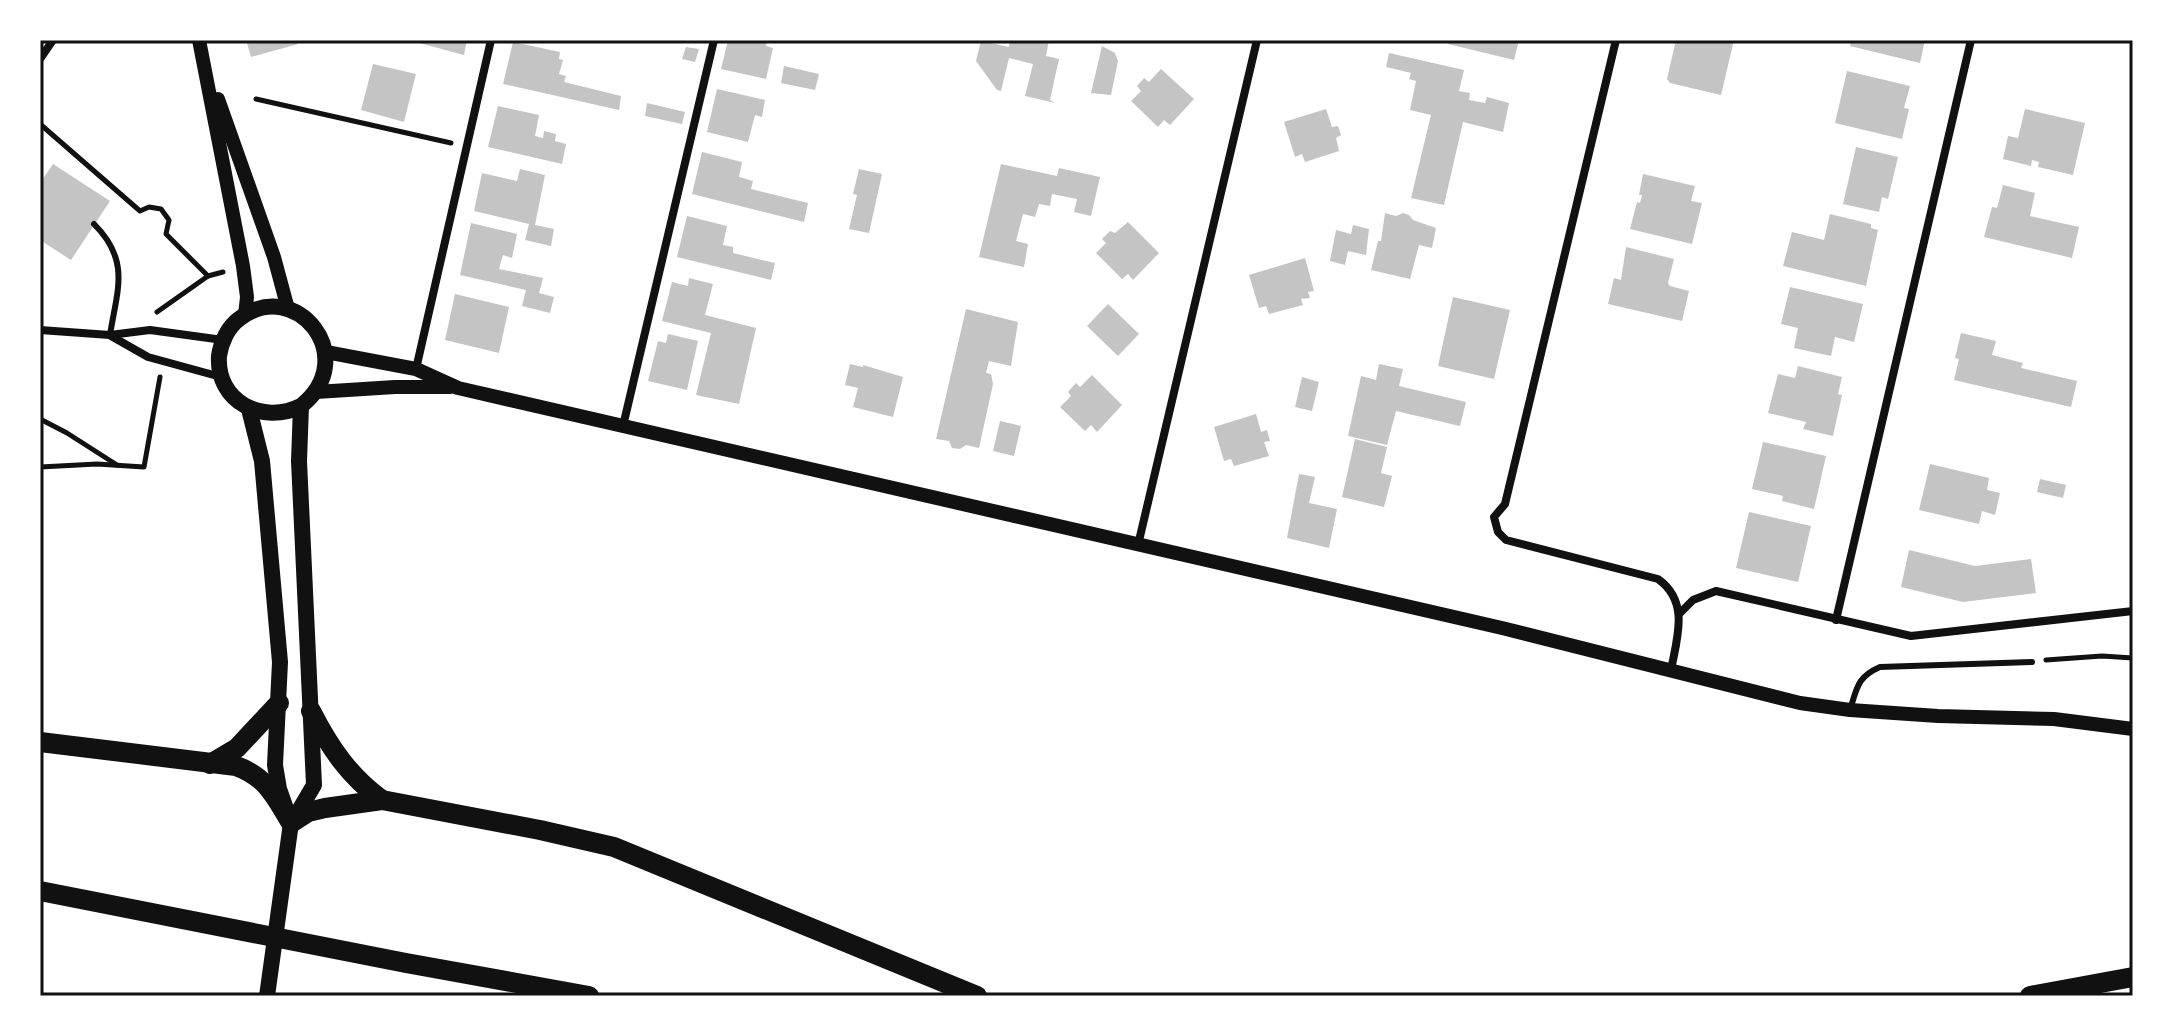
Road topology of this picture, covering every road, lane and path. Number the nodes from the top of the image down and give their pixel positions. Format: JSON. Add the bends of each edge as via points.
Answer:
{"nodes":[{"id":1,"x":53,"y":40,"type":"edge"},
{"id":2,"x":491,"y":40,"type":"edge"},
{"id":3,"x":714,"y":40,"type":"edge"},
{"id":4,"x":1257,"y":40,"type":"edge"},
{"id":5,"x":1616,"y":40,"type":"edge"},
{"id":6,"x":1971,"y":40,"type":"edge"},
{"id":7,"x":200,"y":47,"type":"edge"},
{"id":8,"x":40,"y":59,"type":"edge"},
{"id":9,"x":256,"y":99,"type":"dead end"},
{"id":10,"x":40,"y":124,"type":"edge"},
{"id":11,"x":451,"y":143,"type":"dead end"},
{"id":12,"x":94,"y":224,"type":"dead end"},
{"id":13,"x":236,"y":268,"type":"dead end"},
{"id":14,"x":208,"y":276,"type":"junction"},
{"id":15,"x":288,"y":309,"type":"junction"},
{"id":16,"x":153,"y":315,"type":"dead end"},
{"id":17,"x":245,"y":315,"type":"junction"},
{"id":18,"x":40,"y":330,"type":"edge"},
{"id":19,"x":110,"y":335,"type":"junction"},
{"id":20,"x":223,"y":340,"type":"junction"},
{"id":21,"x":326,"y":352,"type":"junction"},
{"id":22,"x":163,"y":361,"type":"junction"},
{"id":23,"x":416,"y":369,"type":"junction"},
{"id":24,"x":222,"y":378,"type":"junction"},
{"id":25,"x":458,"y":388,"type":"junction"},
{"id":26,"x":316,"y":392,"type":"junction"},
{"id":27,"x":301,"y":406,"type":"junction"},
{"id":28,"x":249,"y":409,"type":"junction"},
{"id":29,"x":40,"y":419,"type":"edge"},
{"id":30,"x":623,"y":427,"type":"junction"},
{"id":31,"x":118,"y":465,"type":"junction"},
{"id":32,"x":40,"y":467,"type":"edge"},
{"id":33,"x":1138,"y":546,"type":"junction"},
{"id":34,"x":2133,"y":611,"type":"edge"},
{"id":35,"x":1680,"y":613,"type":"junction"},
{"id":36,"x":1836,"y":620,"type":"junction"},
{"id":37,"x":2133,"y":658,"type":"edge"},
{"id":38,"x":2032,"y":662,"type":"joint"},
{"id":39,"x":1671,"y":670,"type":"junction"},
{"id":40,"x":279,"y":703,"type":"junction"},
{"id":41,"x":1850,"y":710,"type":"junction"},
{"id":42,"x":311,"y":711,"type":"junction"},
{"id":43,"x":2133,"y":729,"type":"edge"},
{"id":44,"x":40,"y":742,"type":"edge"},
{"id":45,"x":210,"y":764,"type":"junction"},
{"id":46,"x":382,"y":800,"type":"junction"},
{"id":47,"x":291,"y":823,"type":"junction"},
{"id":48,"x":40,"y":891,"type":"edge"},
{"id":49,"x":2133,"y":977,"type":"edge"},
{"id":50,"x":267,"y":996,"type":"edge"},
{"id":51,"x":589,"y":996,"type":"edge"},
{"id":52,"x":977,"y":996,"type":"edge"},
{"id":53,"x":2030,"y":996,"type":"edge"}],
"edges":[{"from":1,"to":8,"type":"street"},
{"from":2,"to":23,"type":"street"},
{"from":3,"to":30,"type":"street"},
{"from":4,"to":33,"type":"street"},
{"from":5,"to":35,"type":"street","via":[[1505,504],[1494,517],[1506,540],[1658,579],[1668,586]]},
{"from":6,"to":36,"type":"street"},
{"from":7,"to":15,"type":"street"},
{"from":7,"to":17,"type":"street","via":[[243,266]]},
{"from":9,"to":11,"type":"path"},
{"from":10,"to":14,"type":"path","via":[[140,211],[161,209],[169,220],[166,234]]},
{"from":12,"to":19,"type":"lane","via":[[107,236],[120,268]]},
{"from":13,"to":14,"type":"path"},
{"from":14,"to":16,"type":"path"},
{"from":15,"to":17,"type":"main road","via":[[266,308]]},
{"from":15,"to":21,"type":"main road","via":[[313,325]]},
{"from":17,"to":20,"type":"main road"},
{"from":18,"to":19,"type":"street"},
{"from":19,"to":20,"type":"street","via":[[150,330]]},
{"from":19,"to":22,"type":"street"},
{"from":20,"to":24,"type":"main road"},
{"from":21,"to":23,"type":"street"},
{"from":21,"to":26,"type":"main road","via":[[325,373]]},
{"from":22,"to":24,"type":"street"},
{"from":22,"to":31,"type":"path","via":[[144,467]]},
{"from":23,"to":25,"type":"street"},
{"from":24,"to":28,"type":"main road","via":[[232,396]]},
{"from":25,"to":26,"type":"street"},
{"from":25,"to":30,"type":"street"},
{"from":26,"to":27,"type":"main road"},
{"from":27,"to":28,"type":"main road","via":[[272,414]]},
{"from":27,"to":42,"type":"main road"},
{"from":28,"to":40,"type":"main road","via":[[262,461]]},
{"from":29,"to":31,"type":"path"},
{"from":30,"to":33,"type":"street"},
{"from":31,"to":32,"type":"path"},
{"from":33,"to":39,"type":"street"},
{"from":34,"to":36,"type":"street","via":[[1911,636]]},
{"from":35,"to":36,"type":"street","via":[[1693,600],[1716,591]]},
{"from":35,"to":39,"type":"street"},
{"from":37,"to":38,"type":"path"},
{"from":38,"to":41,"type":"lane","via":[[1880,667],[1859,682]]},
{"from":39,"to":41,"type":"street","via":[[1800,703]]},
{"from":40,"to":45,"type":"main road","via":[[237,748]]},
{"from":40,"to":47,"type":"main road","via":[[275,765]]},
{"from":41,"to":43,"type":"street","via":[[2054,719]]},
{"from":42,"to":46,"type":"main road","via":[[344,766]]},
{"from":42,"to":47,"type":"main road","via":[[314,785]]},
{"from":44,"to":45,"type":"main road"},
{"from":45,"to":47,"type":"main road","via":[[253,772]]},
{"from":46,"to":47,"type":"main road","via":[[317,810]]},
{"from":46,"to":52,"type":"main road","via":[[614,847]]},
{"from":47,"to":50,"type":"main road"},
{"from":48,"to":51,"type":"main road"},
{"from":49,"to":53,"type":"main road"}]}
